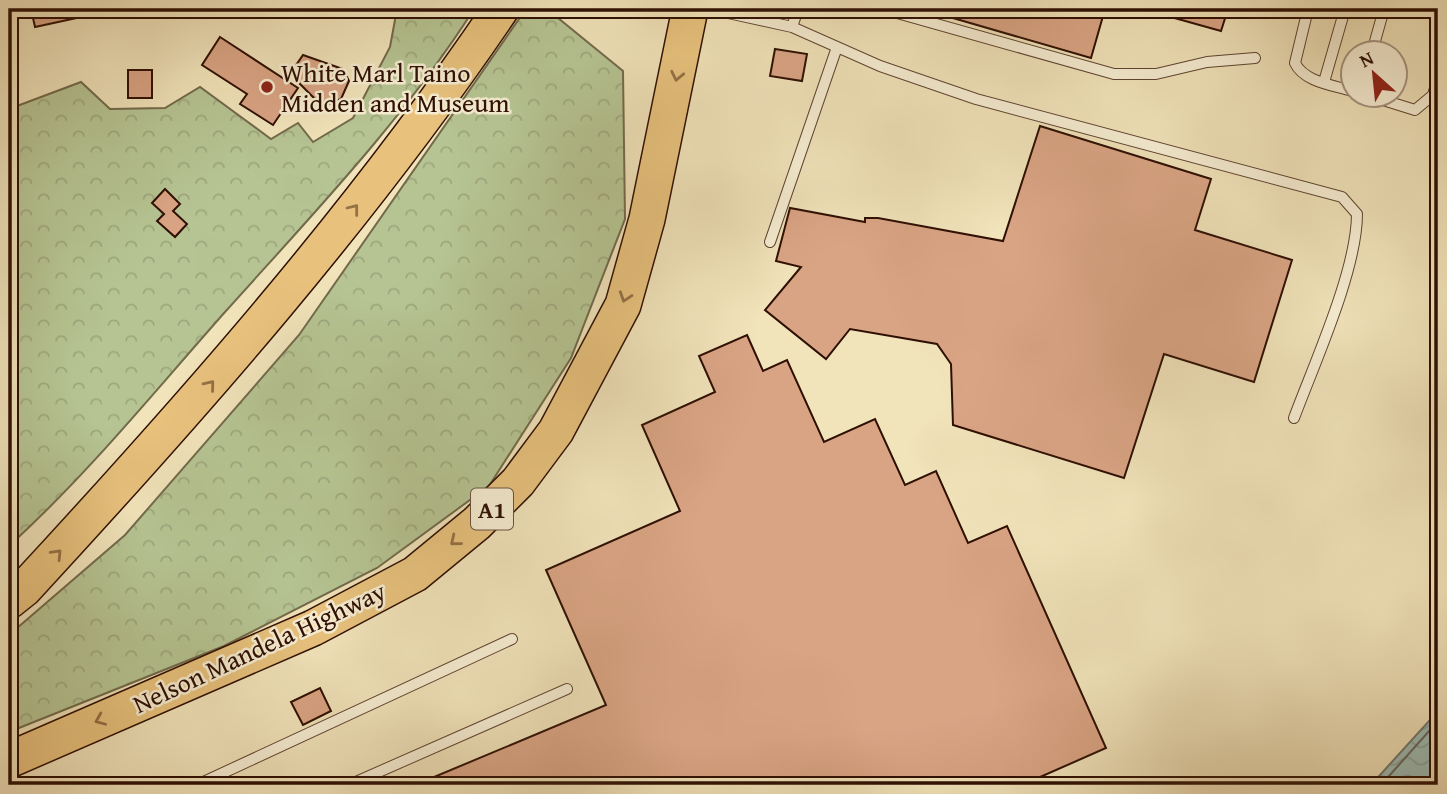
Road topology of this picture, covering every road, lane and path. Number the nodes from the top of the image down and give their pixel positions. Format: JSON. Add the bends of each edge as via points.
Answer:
{"nodes":[{"id":1,"x":501,"y":9,"type":"edge"},
{"id":2,"x":690,"y":9,"type":"edge"},
{"id":3,"x":710,"y":9,"type":"edge"},
{"id":4,"x":799,"y":9,"type":"edge"},
{"id":5,"x":883,"y":9,"type":"edge"},
{"id":6,"x":1308,"y":9,"type":"edge"},
{"id":7,"x":1345,"y":9,"type":"edge"},
{"id":8,"x":1384,"y":9,"type":"edge"},
{"id":9,"x":792,"y":26,"type":"junction"},
{"id":10,"x":1376,"y":38,"type":"edge"},
{"id":11,"x":837,"y":47,"type":"junction"},
{"id":12,"x":1255,"y":58,"type":"dead end"},
{"id":13,"x":1438,"y":78,"type":"edge"},
{"id":14,"x":1324,"y":82,"type":"junction"},
{"id":15,"x":1338,"y":86,"type":"edge"},
{"id":16,"x":1408,"y":108,"type":"edge"},
{"id":17,"x":770,"y":242,"type":"dead end"},
{"id":18,"x":1294,"y":418,"type":"dead end"},
{"id":19,"x":9,"y":601,"type":"edge"},
{"id":20,"x":512,"y":639,"type":"dead end"},
{"id":21,"x":567,"y":689,"type":"dead end"},
{"id":22,"x":9,"y":760,"type":"edge"},
{"id":23,"x":197,"y":785,"type":"edge"},
{"id":24,"x":349,"y":785,"type":"edge"}],
"edges":[{"from":19,"to":1,"type":"highway","one_way":true,"via":[[194,405],[349,215]]},
{"from":2,"to":22,"type":"highway","name":"Nelson Mandela Highway","number":"A1","one_way":true,"via":[[647,219],[623,305],[556,431],[518,482],[415,574],[313,628]]},
{"from":3,"to":9,"type":"lane"},
{"from":4,"to":9,"type":"lane"},
{"from":5,"to":12,"type":"lane","via":[[1114,74],[1156,74],[1207,62]]},
{"from":6,"to":14,"type":"lane","via":[[1295,63],[1306,76]]},
{"from":7,"to":14,"type":"lane"},
{"from":8,"to":10,"type":"lane"},
{"from":9,"to":11,"type":"lane"},
{"from":11,"to":17,"type":"lane"},
{"from":11,"to":18,"type":"lane","via":[[976,99],[1342,197],[1357,214],[1357,231]]},
{"from":13,"to":16,"type":"lane","via":[[1433,95],[1415,110]]},
{"from":14,"to":15,"type":"lane"},
{"from":20,"to":23,"type":"lane"},
{"from":21,"to":24,"type":"lane"}]}
